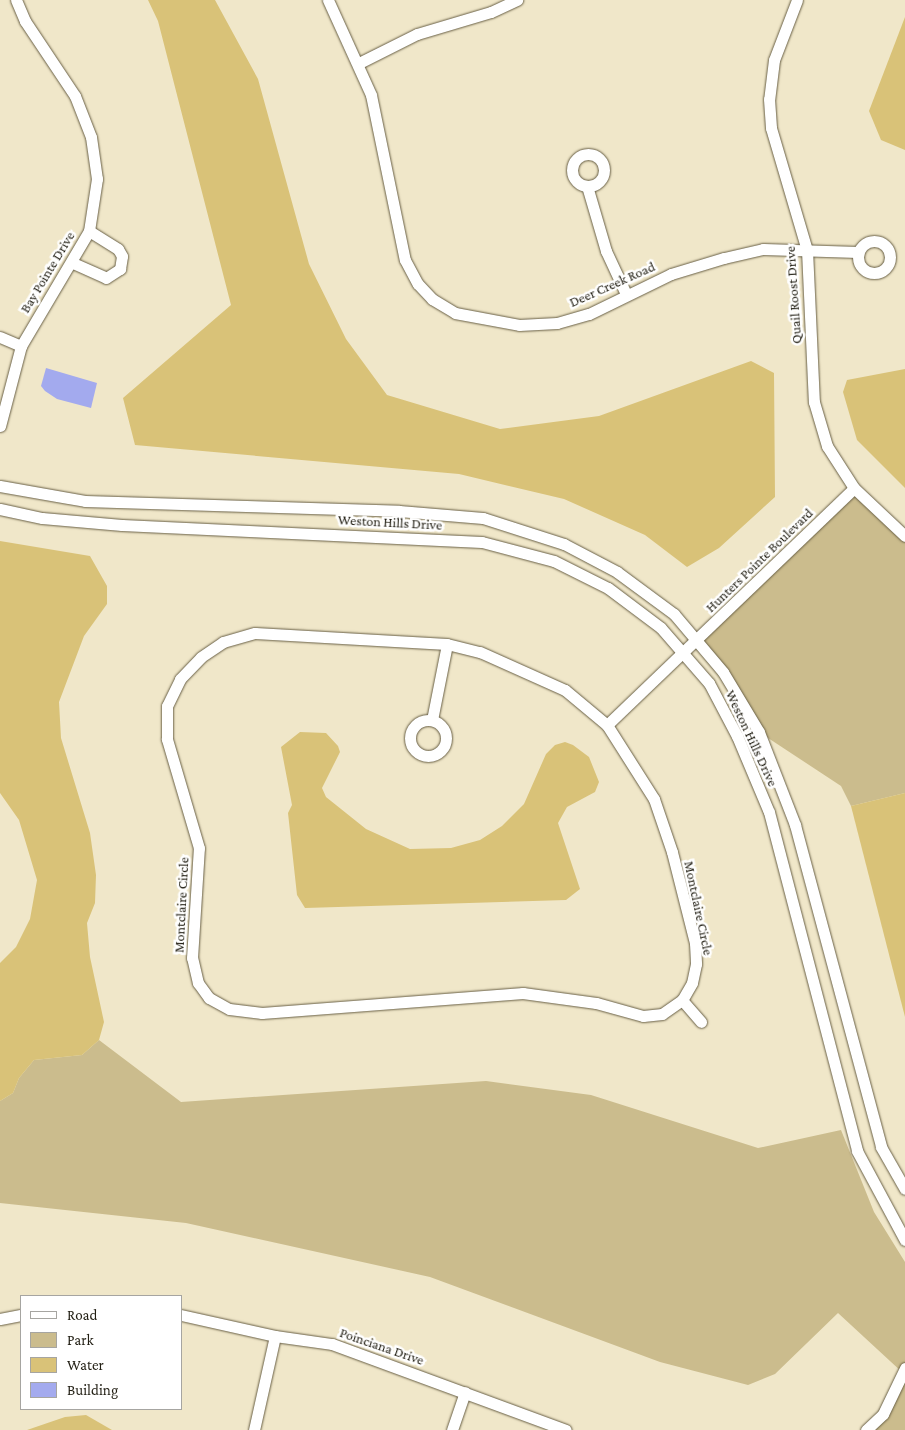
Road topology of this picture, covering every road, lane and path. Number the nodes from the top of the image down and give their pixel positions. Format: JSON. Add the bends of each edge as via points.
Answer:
{"nodes":[{"id":1,"x":16,"y":0,"type":"edge"},
{"id":2,"x":328,"y":0,"type":"edge"},
{"id":3,"x":517,"y":0,"type":"edge"},
{"id":4,"x":797,"y":0,"type":"edge"},
{"id":5,"x":359,"y":64,"type":"junction"},
{"id":6,"x":587,"y":186,"type":"dead end"},
{"id":7,"x":88,"y":231,"type":"junction"},
{"id":8,"x":807,"y":250,"type":"junction"},
{"id":9,"x":858,"y":252,"type":"dead end"},
{"id":10,"x":73,"y":263,"type":"junction"},
{"id":11,"x":626,"y":294,"type":"junction"},
{"id":12,"x":0,"y":337,"type":"edge"},
{"id":13,"x":21,"y":346,"type":"junction"},
{"id":14,"x":0,"y":426,"type":"edge"},
{"id":15,"x":0,"y":486,"type":"edge"},
{"id":16,"x":854,"y":488,"type":"junction"},
{"id":17,"x":0,"y":509,"type":"edge"},
{"id":18,"x":905,"y":536,"type":"edge"},
{"id":19,"x":696,"y":641,"type":"junction"},
{"id":20,"x":447,"y":644,"type":"junction"},
{"id":21,"x":682,"y":652,"type":"junction"},
{"id":22,"x":432,"y":720,"type":"dead end"},
{"id":23,"x":607,"y":725,"type":"junction"},
{"id":24,"x":682,"y":1000,"type":"junction"},
{"id":25,"x":701,"y":1022,"type":"dead end"},
{"id":26,"x":905,"y":1189,"type":"edge"},
{"id":27,"x":905,"y":1240,"type":"edge"},
{"id":28,"x":20,"y":1315,"type":"edge"},
{"id":29,"x":182,"y":1315,"type":"edge"},
{"id":30,"x":0,"y":1319,"type":"edge"},
{"id":31,"x":275,"y":1336,"type":"junction"},
{"id":32,"x":905,"y":1368,"type":"edge"},
{"id":33,"x":465,"y":1392,"type":"junction"},
{"id":34,"x":540,"y":1426,"type":"edge"},
{"id":35,"x":254,"y":1430,"type":"edge"},
{"id":36,"x":452,"y":1430,"type":"edge"},
{"id":37,"x":566,"y":1430,"type":"edge"},
{"id":38,"x":866,"y":1430,"type":"edge"}],
"edges":[{"from":1,"to":7,"type":"street","name":"Bay Pointe Drive","via":[[25,21],[75,96],[90,137],[97,179]]},
{"from":2,"to":5,"type":"street","name":"Deer Creek Road","via":[[330,13]]},
{"from":3,"to":5,"type":"street","via":[[491,12],[417,34]]},
{"from":4,"to":8,"type":"street","name":"Quail Roost Drive","via":[[774,60],[769,99],[771,128]]},
{"from":5,"to":11,"type":"street","name":"Deer Creek Road","via":[[371,95],[405,260],[418,284],[432,299],[455,313],[519,325],[557,323],[589,314]]},
{"from":6,"to":11,"type":"street","via":[[606,252]]},
{"from":7,"to":10,"type":"street","name":"Bay Pointe Drive"},
{"from":7,"to":10,"type":"street","via":[[118,249],[122,256],[120,269],[106,278]]},
{"from":8,"to":9,"type":"street","name":"Deer Creek Road"},
{"from":8,"to":11,"type":"street","name":"Deer Creek Road","via":[[762,249],[724,258],[672,274]]},
{"from":8,"to":16,"type":"street","name":"Quail Roost Drive","via":[[814,402],[827,446]]},
{"from":10,"to":13,"type":"street","name":"Bay Pointe Drive","via":[[43,303]]},
{"from":12,"to":13,"type":"street"},
{"from":13,"to":14,"type":"street","name":"Bay Pointe Drive"},
{"from":15,"to":19,"type":"street","name":"Weston Hills Drive","via":[[86,502],[400,511],[483,518],[564,544],[618,572],[674,614]]},
{"from":16,"to":18,"type":"street","name":"Quail Roost Drive"},
{"from":16,"to":19,"type":"street","name":"Hunters Pointe Boulevard"},
{"from":17,"to":21,"type":"street","name":"Weston Hills Drive","via":[[42,518],[122,525],[482,542],[554,561],[608,588],[661,628]]},
{"from":19,"to":21,"type":"street","name":"Hunters Pointe Boulevard"},
{"from":19,"to":26,"type":"street","name":"Weston Hills Drive","via":[[723,672],[759,732],[795,825],[881,1147]]},
{"from":20,"to":22,"type":"street"},
{"from":20,"to":23,"type":"street","name":"Montclaire Circle","via":[[522,668],[565,690]]},
{"from":20,"to":24,"type":"street","name":"Montclaire Circle","via":[[255,633],[222,642],[201,657],[180,679],[167,706],[166,739],[199,848],[192,958],[198,983],[208,998],[229,1009],[262,1013],[523,993],[596,1003],[644,1016],[662,1014]]},
{"from":21,"to":23,"type":"street","name":"Hunters Pointe Boulevard"},
{"from":21,"to":27,"type":"street","name":"Weston Hills Drive","via":[[709,683],[737,736],[769,812],[857,1151]]},
{"from":23,"to":24,"type":"street","name":"Montclaire Circle","via":[[654,799],[672,852],[696,964],[692,984]]},
{"from":24,"to":25,"type":"street"},
{"from":28,"to":30,"type":"street"},
{"from":29,"to":31,"type":"street","name":"Poinciana Drive"},
{"from":31,"to":33,"type":"street","name":"Poinciana Drive","via":[[332,1344]]},
{"from":31,"to":35,"type":"street"},
{"from":32,"to":38,"type":"street","via":[[883,1414]]},
{"from":33,"to":34,"type":"street","name":"Poinciana Drive"},
{"from":33,"to":36,"type":"street"},
{"from":34,"to":37,"type":"street","name":"Poinciana Drive"}]}
